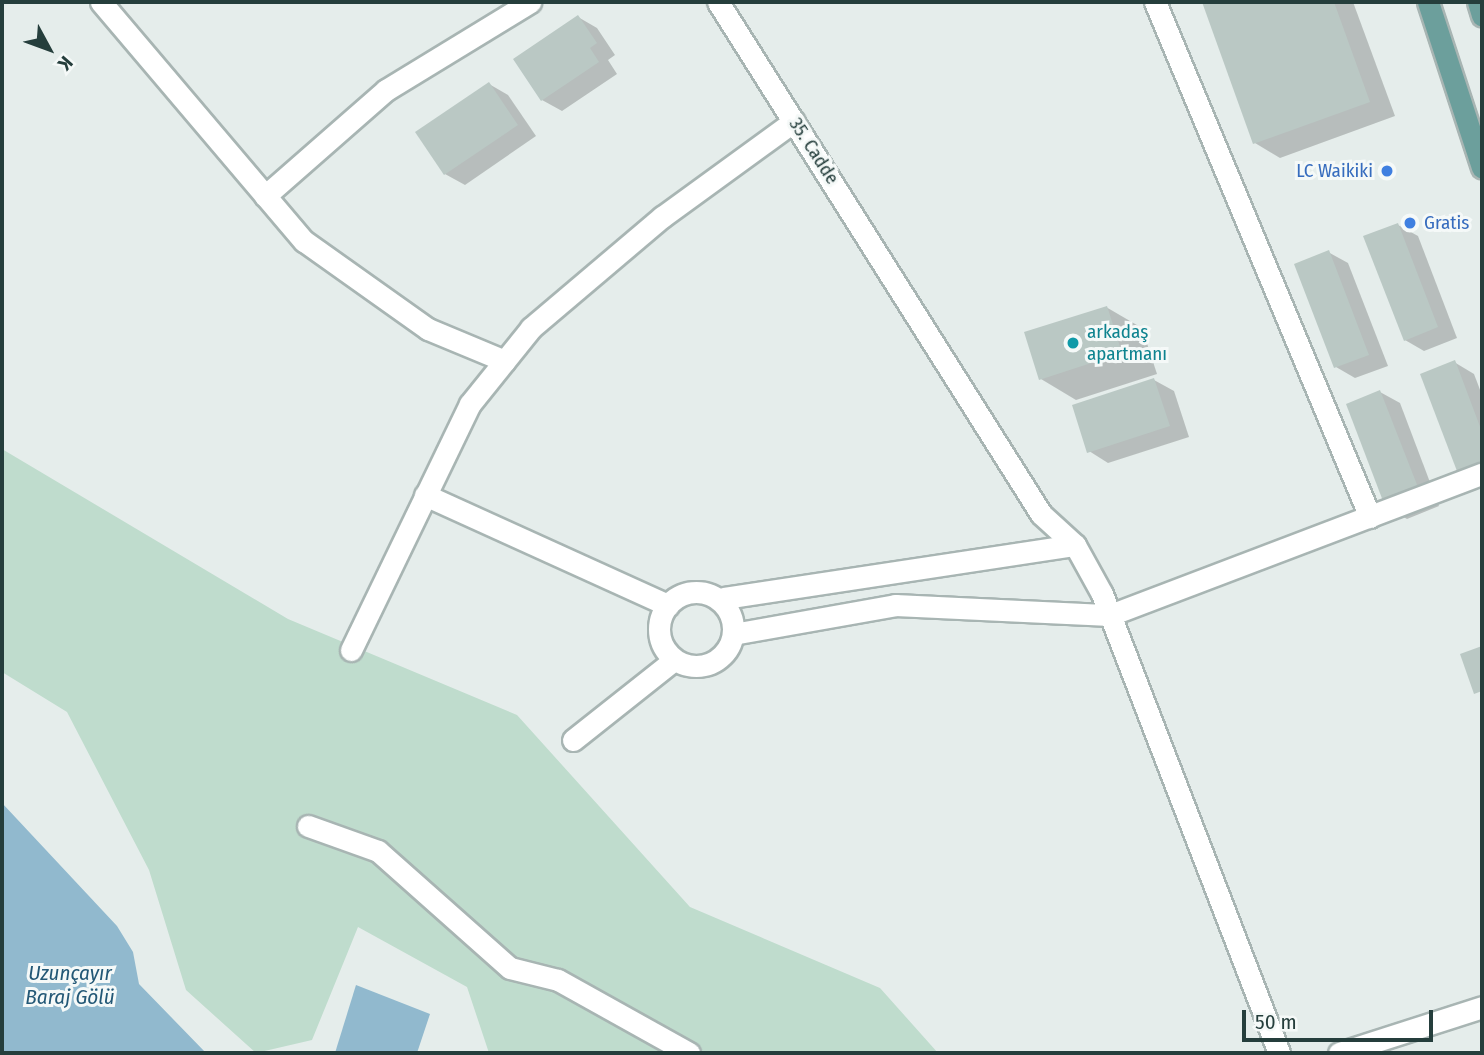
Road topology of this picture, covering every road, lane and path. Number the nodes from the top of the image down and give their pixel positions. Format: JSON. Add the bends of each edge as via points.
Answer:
{"nodes":[{"id":1,"x":101,"y":2,"type":"edge"},
{"id":2,"x":530,"y":2,"type":"edge"},
{"id":3,"x":718,"y":2,"type":"edge"},
{"id":4,"x":1155,"y":2,"type":"edge"},
{"id":5,"x":1428,"y":2,"type":"edge"},
{"id":6,"x":1478,"y":2,"type":"edge"},
{"id":7,"x":1482,"y":15,"type":"edge"},
{"id":8,"x":794,"y":121,"type":"junction"},
{"id":9,"x":1482,"y":167,"type":"edge"},
{"id":10,"x":265,"y":196,"type":"junction"},
{"id":11,"x":505,"y":361,"type":"junction"},
{"id":12,"x":1482,"y":474,"type":"edge"},
{"id":13,"x":425,"y":495,"type":"junction"},
{"id":14,"x":1370,"y":517,"type":"junction"},
{"id":15,"x":1075,"y":545,"type":"junction"},
{"id":16,"x":724,"y":598,"type":"junction"},
{"id":17,"x":668,"y":605,"type":"junction"},
{"id":18,"x":1110,"y":615,"type":"junction"},
{"id":19,"x":733,"y":634,"type":"junction"},
{"id":20,"x":351,"y":650,"type":"dead end"},
{"id":21,"x":674,"y":660,"type":"junction"},
{"id":22,"x":573,"y":740,"type":"dead end"},
{"id":23,"x":308,"y":826,"type":"dead end"},
{"id":24,"x":1482,"y":1007,"type":"edge"},
{"id":25,"x":689,"y":1053,"type":"edge"},
{"id":26,"x":1279,"y":1053,"type":"edge"},
{"id":27,"x":1339,"y":1053,"type":"edge"}],
"edges":[{"from":1,"to":10,"type":"street"},
{"from":2,"to":10,"type":"street","via":[[386,90]]},
{"from":3,"to":8,"type":"street","name":"35. Cadde"},
{"from":4,"to":14,"type":"street"},
{"from":5,"to":9,"type":"main road"},
{"from":6,"to":7,"type":"main road"},
{"from":8,"to":11,"type":"street","via":[[662,217],[531,328]]},
{"from":8,"to":15,"type":"street","name":"35. Cadde","via":[[1041,514]]},
{"from":10,"to":11,"type":"street","via":[[304,241],[362,288],[428,329]]},
{"from":11,"to":13,"type":"street","via":[[470,404]]},
{"from":12,"to":14,"type":"street"},
{"from":13,"to":17,"type":"street"},
{"from":13,"to":20,"type":"street"},
{"from":14,"to":18,"type":"street"},
{"from":15,"to":16,"type":"street"},
{"from":15,"to":18,"type":"street"},
{"from":16,"to":17,"type":"street","via":[[688,593]]},
{"from":16,"to":19,"type":"street"},
{"from":17,"to":21,"type":"street","via":[[659,639]]},
{"from":18,"to":19,"type":"street","via":[[895,604]]},
{"from":18,"to":26,"type":"street"},
{"from":19,"to":21,"type":"street","via":[[711,664]]},
{"from":21,"to":22,"type":"street"},
{"from":23,"to":25,"type":"street","via":[[378,851],[510,968],[558,980]]},
{"from":24,"to":27,"type":"street"}]}
